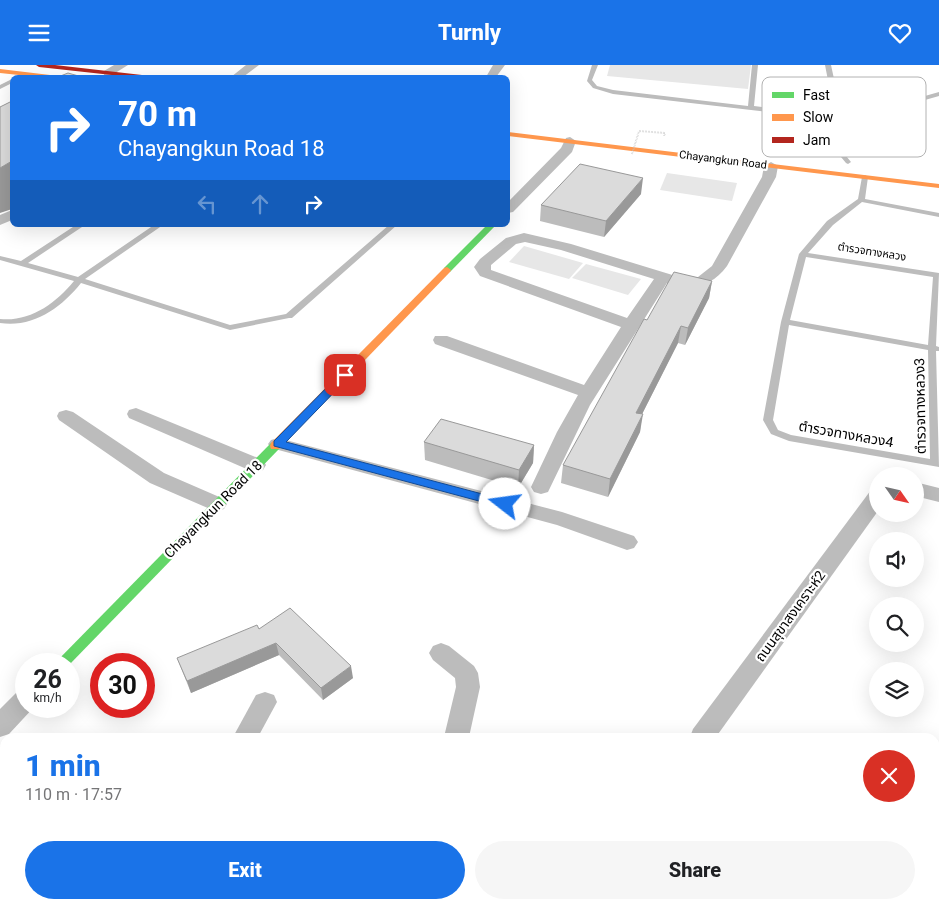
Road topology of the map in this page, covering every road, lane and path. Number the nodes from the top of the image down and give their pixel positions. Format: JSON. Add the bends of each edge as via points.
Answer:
{"nodes":[{"id":1,"x":39,"y":65,"type":"edge"},
{"id":2,"x":122,"y":65,"type":"edge"},
{"id":3,"x":253,"y":65,"type":"edge"},
{"id":4,"x":595,"y":65,"type":"edge"},
{"id":5,"x":755,"y":65,"type":"edge"},
{"id":6,"x":0,"y":71,"type":"edge"},
{"id":7,"x":108,"y":73,"type":"junction"},
{"id":8,"x":18,"y":75,"type":"edge"},
{"id":9,"x":125,"y":75,"type":"edge"},
{"id":10,"x":239,"y":75,"type":"edge"},
{"id":11,"x":939,"y":94,"type":"edge"},
{"id":12,"x":926,"y":98,"type":"edge"},
{"id":13,"x":751,"y":108,"type":"junction"},
{"id":14,"x":762,"y":109,"type":"edge"},
{"id":15,"x":665,"y":133,"type":"dead end"},
{"id":16,"x":510,"y":134,"type":"edge"},
{"id":17,"x":570,"y":141,"type":"junction"},
{"id":18,"x":632,"y":154,"type":"dead end"},
{"id":19,"x":846,"y":157,"type":"edge"},
{"id":20,"x":828,"y":159,"type":"dead end"},
{"id":21,"x":852,"y":162,"type":"junction"},
{"id":22,"x":771,"y":166,"type":"junction"},
{"id":23,"x":848,"y":175,"type":"junction"},
{"id":24,"x":865,"y":177,"type":"junction"},
{"id":25,"x":939,"y":186,"type":"edge"},
{"id":26,"x":861,"y":200,"type":"junction"},
{"id":27,"x":510,"y":207,"type":"edge"},
{"id":28,"x":939,"y":215,"type":"edge"},
{"id":29,"x":78,"y":227,"type":"edge"},
{"id":30,"x":156,"y":227,"type":"edge"},
{"id":31,"x":391,"y":227,"type":"edge"},
{"id":32,"x":490,"y":227,"type":"edge"},
{"id":33,"x":803,"y":254,"type":"junction"},
{"id":34,"x":0,"y":258,"type":"edge"},
{"id":35,"x":22,"y":264,"type":"junction"},
{"id":36,"x":938,"y":276,"type":"edge"},
{"id":37,"x":663,"y":277,"type":"junction"},
{"id":38,"x":79,"y":279,"type":"junction"},
{"id":39,"x":0,"y":321,"type":"edge"},
{"id":40,"x":785,"y":322,"type":"junction"},
{"id":41,"x":631,"y":325,"type":"junction"},
{"id":42,"x":441,"y":340,"type":"dead end"},
{"id":43,"x":936,"y":349,"type":"edge"},
{"id":44,"x":587,"y":392,"type":"junction"},
{"id":45,"x":136,"y":414,"type":"dead end"},
{"id":46,"x":66,"y":416,"type":"dead end"},
{"id":47,"x":278,"y":444,"type":"junction"},
{"id":48,"x":937,"y":464,"type":"edge"},
{"id":49,"x":256,"y":465,"type":"junction"},
{"id":50,"x":541,"y":487,"type":"dead end"},
{"id":51,"x":924,"y":491,"type":"edge"},
{"id":52,"x":939,"y":495,"type":"edge"},
{"id":53,"x":216,"y":504,"type":"junction"},
{"id":54,"x":869,"y":507,"type":"edge"},
{"id":55,"x":627,"y":542,"type":"dead end"},
{"id":56,"x":72,"y":653,"type":"edge"},
{"id":57,"x":441,"y":653,"type":"dead end"},
{"id":58,"x":265,"y":702,"type":"dead end"},
{"id":59,"x":15,"y":710,"type":"edge"},
{"id":60,"x":0,"y":726,"type":"edge"},
{"id":61,"x":247,"y":733,"type":"edge"},
{"id":62,"x":458,"y":733,"type":"edge"},
{"id":63,"x":705,"y":733,"type":"edge"}],
"edges":[{"from":1,"to":7,"type":"main road"},
{"from":2,"to":7,"type":"street"},
{"from":3,"to":10,"type":"street"},
{"from":4,"to":13,"type":"lane","via":[[590,79],[595,87]]},
{"from":5,"to":13,"type":"lane"},
{"from":6,"to":8,"type":"main road"},
{"from":7,"to":9,"type":"main road"},
{"from":11,"to":12,"type":"lane"},
{"from":13,"to":14,"type":"lane"},
{"from":15,"to":18,"type":"path","bridge":true,"via":[[640,131]]},
{"from":16,"to":17,"type":"main road","name":"Chayangkun Road"},
{"from":17,"to":22,"type":"main road","name":"Chayangkun Road"},
{"from":17,"to":27,"type":"street","via":[[567,149]]},
{"from":19,"to":21,"type":"lane"},
{"from":20,"to":21,"type":"main road"},
{"from":21,"to":23,"type":"main road"},
{"from":22,"to":23,"type":"main road","name":"Chayangkun Road"},
{"from":22,"to":37,"type":"street","via":[[769,177],[714,275],[693,284]]},
{"from":23,"to":24,"type":"main road","name":"Chayangkun Road"},
{"from":24,"to":25,"type":"main road","name":"Chayangkun Road"},
{"from":24,"to":26,"type":"lane"},
{"from":26,"to":28,"type":"lane"},
{"from":26,"to":33,"type":"lane","name":"ตำรวจทางหลวง","via":[[830,223]]},
{"from":29,"to":35,"type":"lane"},
{"from":30,"to":38,"type":"lane"},
{"from":31,"to":38,"type":"lane","via":[[289,316],[230,328]]},
{"from":32,"to":47,"type":"main road","name":"Chayangkun Road 18"},
{"from":33,"to":36,"type":"lane","name":"ตำรวจทางหลวง"},
{"from":33,"to":40,"type":"lane","name":"ตำรวจทางหลวง"},
{"from":34,"to":35,"type":"lane"},
{"from":35,"to":38,"type":"lane"},
{"from":36,"to":43,"type":"lane","name":"ตำรวจทางหลวง"},
{"from":37,"to":41,"type":"street"},
{"from":37,"to":41,"type":"street","via":[[524,237],[505,245],[482,267],[484,273],[494,277]]},
{"from":38,"to":39,"type":"lane","via":[[72,289],[34,319]]},
{"from":40,"to":43,"type":"lane"},
{"from":40,"to":48,"type":"lane","name":"ตำรวจทางหลวง4","via":[[768,420],[774,432],[789,438]]},
{"from":41,"to":44,"type":"street"},
{"from":42,"to":44,"type":"street"},
{"from":43,"to":48,"type":"lane","name":"ตำรวจทางหลวง3"},
{"from":44,"to":50,"type":"street"},
{"from":45,"to":49,"type":"street"},
{"from":46,"to":53,"type":"street","via":[[157,478]]},
{"from":47,"to":49,"type":"main road","name":"Chayangkun Road 18"},
{"from":47,"to":55,"type":"street","via":[[562,519]]},
{"from":49,"to":53,"type":"main road","name":"Chayangkun Road 18"},
{"from":51,"to":52,"type":"street"},
{"from":53,"to":56,"type":"main road","name":"Chayangkun Road 18"},
{"from":54,"to":63,"type":"street","name":"ถนนสุขาสงเคราะห์2"},
{"from":57,"to":62,"type":"street","via":[[466,673],[468,687]]},
{"from":58,"to":61,"type":"street"},
{"from":59,"to":60,"type":"street"}]}
